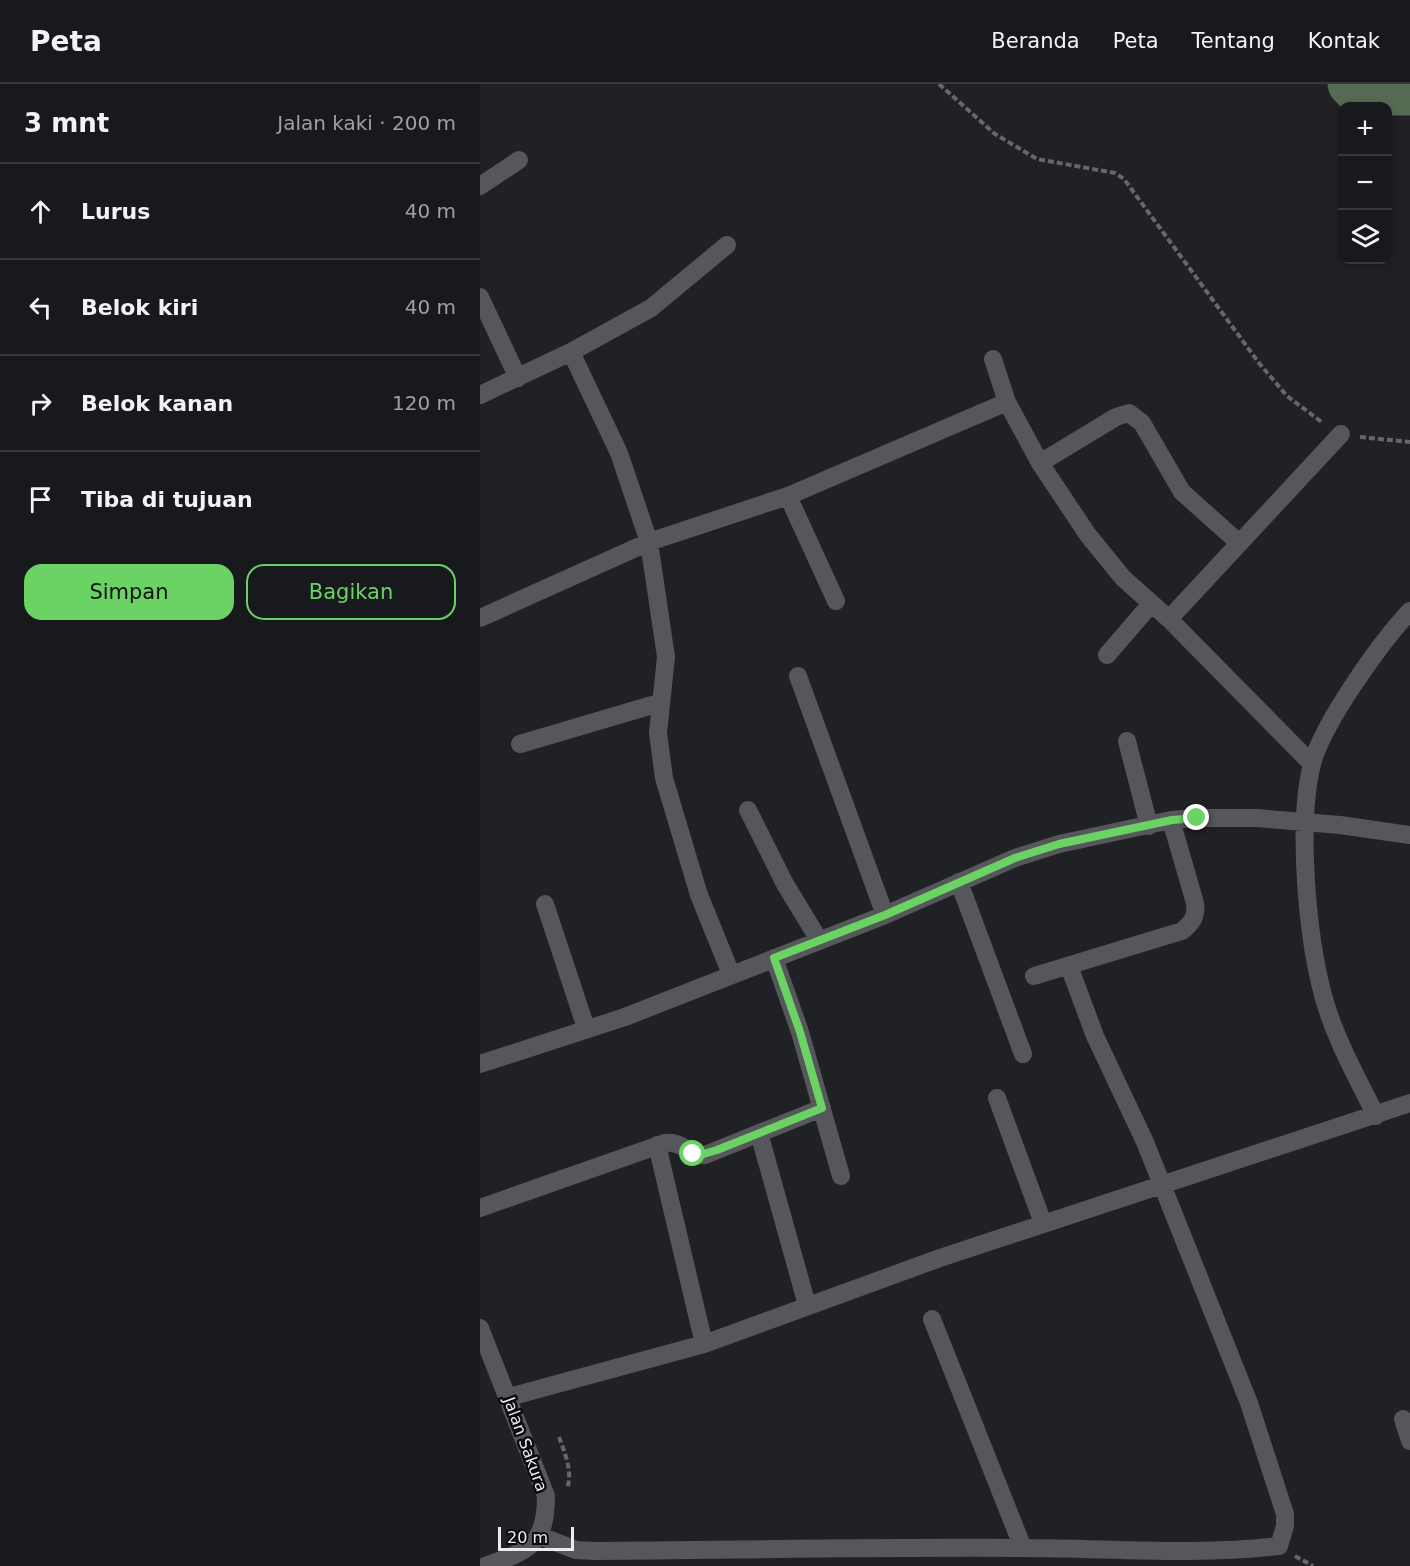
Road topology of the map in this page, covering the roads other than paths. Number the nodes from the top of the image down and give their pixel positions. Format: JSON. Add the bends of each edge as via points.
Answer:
{"nodes":[{"id":1,"x":519,"y":160,"type":"dead end"},
{"id":2,"x":480,"y":186,"type":"edge"},
{"id":3,"x":727,"y":245,"type":"dead end"},
{"id":4,"x":480,"y":297,"type":"edge"},
{"id":5,"x":571,"y":352,"type":"junction"},
{"id":6,"x":993,"y":359,"type":"dead end"},
{"id":7,"x":518,"y":378,"type":"junction"},
{"id":8,"x":480,"y":395,"type":"edge"},
{"id":9,"x":1007,"y":402,"type":"junction"},
{"id":10,"x":1341,"y":434,"type":"dead end"},
{"id":11,"x":1040,"y":463,"type":"junction"},
{"id":12,"x":788,"y":496,"type":"junction"},
{"id":13,"x":649,"y":542,"type":"junction"},
{"id":14,"x":1238,"y":542,"type":"junction"},
{"id":15,"x":836,"y":601,"type":"dead end"},
{"id":16,"x":1151,"y":604,"type":"junction"},
{"id":17,"x":1410,"y":612,"type":"edge"},
{"id":18,"x":480,"y":618,"type":"edge"},
{"id":19,"x":1169,"y":619,"type":"junction"},
{"id":20,"x":1107,"y":655,"type":"dead end"},
{"id":21,"x":798,"y":676,"type":"dead end"},
{"id":22,"x":659,"y":703,"type":"junction"},
{"id":23,"x":1127,"y":741,"type":"dead end"},
{"id":24,"x":520,"y":744,"type":"dead end"},
{"id":25,"x":1312,"y":764,"type":"junction"},
{"id":26,"x":748,"y":810,"type":"dead end"},
{"id":27,"x":1172,"y":820,"type":"junction"},
{"id":28,"x":1304,"y":824,"type":"junction"},
{"id":29,"x":1149,"y":826,"type":"junction"},
{"id":30,"x":1410,"y":835,"type":"edge"},
{"id":31,"x":959,"y":882,"type":"junction"},
{"id":32,"x":545,"y":904,"type":"dead end"},
{"id":33,"x":885,"y":915,"type":"junction"},
{"id":34,"x":819,"y":940,"type":"junction"},
{"id":35,"x":774,"y":958,"type":"junction"},
{"id":36,"x":1069,"y":966,"type":"junction"},
{"id":37,"x":731,"y":974,"type":"junction"},
{"id":38,"x":1034,"y":976,"type":"dead end"},
{"id":39,"x":585,"y":1028,"type":"junction"},
{"id":40,"x":1023,"y":1054,"type":"dead end"},
{"id":41,"x":480,"y":1064,"type":"edge"},
{"id":42,"x":997,"y":1098,"type":"dead end"},
{"id":43,"x":1410,"y":1103,"type":"edge"},
{"id":44,"x":822,"y":1108,"type":"junction"},
{"id":45,"x":1376,"y":1116,"type":"junction"},
{"id":46,"x":759,"y":1133,"type":"junction"},
{"id":47,"x":657,"y":1145,"type":"junction"},
{"id":48,"x":841,"y":1176,"type":"dead end"},
{"id":49,"x":1161,"y":1184,"type":"junction"},
{"id":50,"x":480,"y":1208,"type":"edge"},
{"id":51,"x":1043,"y":1223,"type":"junction"},
{"id":52,"x":807,"y":1305,"type":"junction"},
{"id":53,"x":932,"y":1319,"type":"dead end"},
{"id":54,"x":480,"y":1328,"type":"edge"},
{"id":55,"x":705,"y":1344,"type":"junction"},
{"id":56,"x":509,"y":1397,"type":"junction"},
{"id":57,"x":1403,"y":1419,"type":"dead end"},
{"id":58,"x":1410,"y":1441,"type":"edge"},
{"id":59,"x":540,"y":1536,"type":"junction"},
{"id":60,"x":1023,"y":1548,"type":"junction"},
{"id":61,"x":485,"y":1566,"type":"edge"}],
"edges":[{"from":1,"to":2,"type":"street"},
{"from":3,"to":5,"type":"street","via":[[651,308]]},
{"from":4,"to":7,"type":"street"},
{"from":5,"to":7,"type":"street"},
{"from":5,"to":13,"type":"street","via":[[619,453]]},
{"from":6,"to":9,"type":"street"},
{"from":7,"to":8,"type":"street"},
{"from":9,"to":11,"type":"street"},
{"from":9,"to":12,"type":"street"},
{"from":10,"to":14,"type":"street"},
{"from":11,"to":14,"type":"street","via":[[1129,413],[1142,423],[1182,492]]},
{"from":11,"to":16,"type":"street","via":[[1088,535],[1123,578]]},
{"from":12,"to":13,"type":"street"},
{"from":12,"to":15,"type":"street"},
{"from":13,"to":18,"type":"street"},
{"from":13,"to":22,"type":"street","via":[[666,657]]},
{"from":14,"to":19,"type":"street"},
{"from":16,"to":19,"type":"street"},
{"from":16,"to":20,"type":"street"},
{"from":17,"to":25,"type":"street","via":[[1367,665]]},
{"from":19,"to":25,"type":"street"},
{"from":21,"to":33,"type":"street"},
{"from":22,"to":24,"type":"street"},
{"from":22,"to":37,"type":"street","via":[[659,750],[669,801],[699,895]]},
{"from":23,"to":29,"type":"street"},
{"from":25,"to":28,"type":"street"},
{"from":26,"to":34,"type":"street"},
{"from":27,"to":28,"type":"street","via":[[1256,818]]},
{"from":27,"to":29,"type":"street"},
{"from":27,"to":36,"type":"street","via":[[1195,903],[1191,924],[1182,931]]},
{"from":28,"to":30,"type":"street"},
{"from":28,"to":45,"type":"street","via":[[1312,949],[1323,997]]},
{"from":29,"to":31,"type":"street","via":[[1059,844]]},
{"from":31,"to":33,"type":"street"},
{"from":31,"to":40,"type":"street"},
{"from":32,"to":39,"type":"street"},
{"from":33,"to":34,"type":"street"},
{"from":34,"to":35,"type":"street"},
{"from":35,"to":37,"type":"street"},
{"from":35,"to":44,"type":"street"},
{"from":36,"to":38,"type":"street"},
{"from":36,"to":49,"type":"street","via":[[1095,1036]]},
{"from":37,"to":39,"type":"street","via":[[625,1017]]},
{"from":39,"to":41,"type":"street"},
{"from":42,"to":51,"type":"street"},
{"from":43,"to":45,"type":"street"},
{"from":44,"to":46,"type":"street"},
{"from":44,"to":48,"type":"street"},
{"from":45,"to":49,"type":"street"},
{"from":46,"to":47,"type":"street","via":[[700,1155],[677,1143]]},
{"from":46,"to":52,"type":"street"},
{"from":47,"to":50,"type":"street"},
{"from":47,"to":55,"type":"street"},
{"from":49,"to":51,"type":"street"},
{"from":49,"to":60,"type":"street","via":[[1250,1403],[1285,1520],[1279,1546],[1233,1552]]},
{"from":51,"to":52,"type":"street"},
{"from":52,"to":55,"type":"street"},
{"from":53,"to":60,"type":"street"},
{"from":54,"to":56,"type":"street","name":"Jalan Sakura"},
{"from":55,"to":56,"type":"street"},
{"from":56,"to":59,"type":"street","name":"Jalan Sakura","via":[[546,1496]]},
{"from":57,"to":58,"type":"street"},
{"from":59,"to":60,"type":"street","via":[[576,1550],[595,1551]]},
{"from":59,"to":61,"type":"street","via":[[534,1544]]}]}
